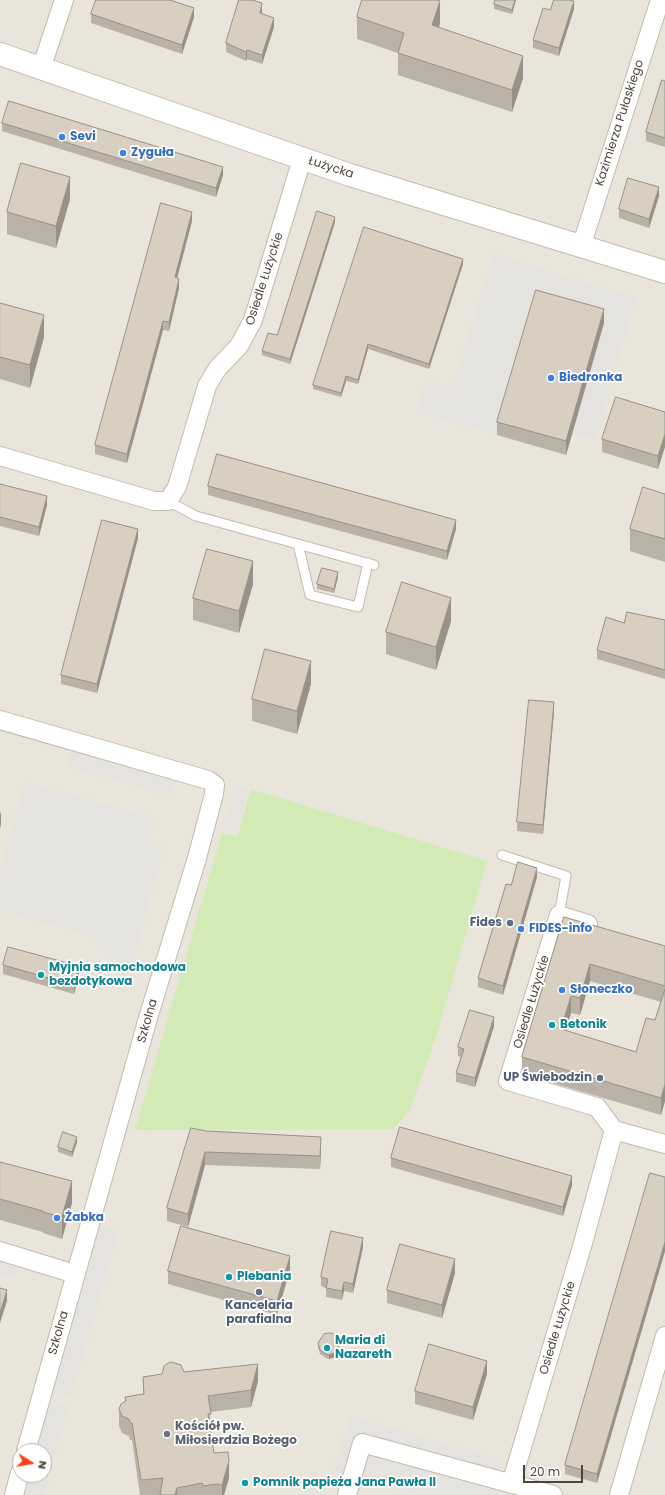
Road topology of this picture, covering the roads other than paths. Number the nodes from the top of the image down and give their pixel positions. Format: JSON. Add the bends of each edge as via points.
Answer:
{"nodes":[{"id":1,"x":64,"y":0,"type":"edge"},
{"id":2,"x":660,"y":0,"type":"edge"},
{"id":3,"x":0,"y":54,"type":"edge"},
{"id":4,"x":42,"y":69,"type":"junction"},
{"id":5,"x":302,"y":159,"type":"junction"},
{"id":6,"x":581,"y":247,"type":"junction"},
{"id":7,"x":665,"y":272,"type":"edge"},
{"id":8,"x":0,"y":456,"type":"edge"},
{"id":9,"x":168,"y":501,"type":"junction"},
{"id":10,"x":298,"y":544,"type":"junction"},
{"id":11,"x":0,"y":720,"type":"edge"},
{"id":12,"x":502,"y":855,"type":"dead end"},
{"id":13,"x":559,"y":915,"type":"junction"},
{"id":14,"x":604,"y":929,"type":"edge"},
{"id":15,"x":614,"y":1130,"type":"junction"},
{"id":16,"x":665,"y":1144,"type":"edge"},
{"id":17,"x":0,"y":1251,"type":"edge"},
{"id":18,"x":75,"y":1274,"type":"junction"},
{"id":19,"x":665,"y":1336,"type":"edge"},
{"id":20,"x":28,"y":1443,"type":"edge"},
{"id":21,"x":17,"y":1483,"type":"edge"},
{"id":22,"x":511,"y":1484,"type":"junction"},
{"id":23,"x":14,"y":1495,"type":"edge"},
{"id":24,"x":347,"y":1495,"type":"edge"},
{"id":25,"x":553,"y":1495,"type":"edge"},
{"id":26,"x":619,"y":1495,"type":"edge"}],
"edges":[{"from":1,"to":4,"type":"street"},
{"from":2,"to":6,"type":"street","name":"Kazimierza Pułaskiego"},
{"from":3,"to":4,"type":"street","name":"Łużycka"},
{"from":4,"to":5,"type":"street","name":"Łużycka"},
{"from":5,"to":6,"type":"street","name":"Łużycka"},
{"from":5,"to":9,"type":"street","name":"Osiedle Łużyckie","via":[[253,320],[239,346],[217,369],[207,386],[177,487]]},
{"from":6,"to":7,"type":"street","name":"Łużycka"},
{"from":8,"to":9,"type":"street","via":[[154,501]]},
{"from":9,"to":10,"type":"lane","via":[[196,516]]},
{"from":10,"to":10,"type":"lane","via":[[371,564],[358,607],[310,595]]},
{"from":11,"to":18,"type":"street","name":"Szkolna","via":[[208,780],[215,785],[197,858]]},
{"from":12,"to":13,"type":"lane","via":[[566,876]]},
{"from":13,"to":14,"type":"street"},
{"from":13,"to":15,"type":"street","name":"Osiedle Łużyckie","via":[[508,1081],[597,1107]]},
{"from":15,"to":16,"type":"street"},
{"from":15,"to":22,"type":"street","name":"Osiedle Łużyckie"},
{"from":17,"to":18,"type":"street"},
{"from":18,"to":20,"type":"street","name":"Szkolna"},
{"from":19,"to":26,"type":"street"},
{"from":21,"to":23,"type":"street"},
{"from":22,"to":24,"type":"street","via":[[362,1443]]},
{"from":22,"to":25,"type":"street"}]}
